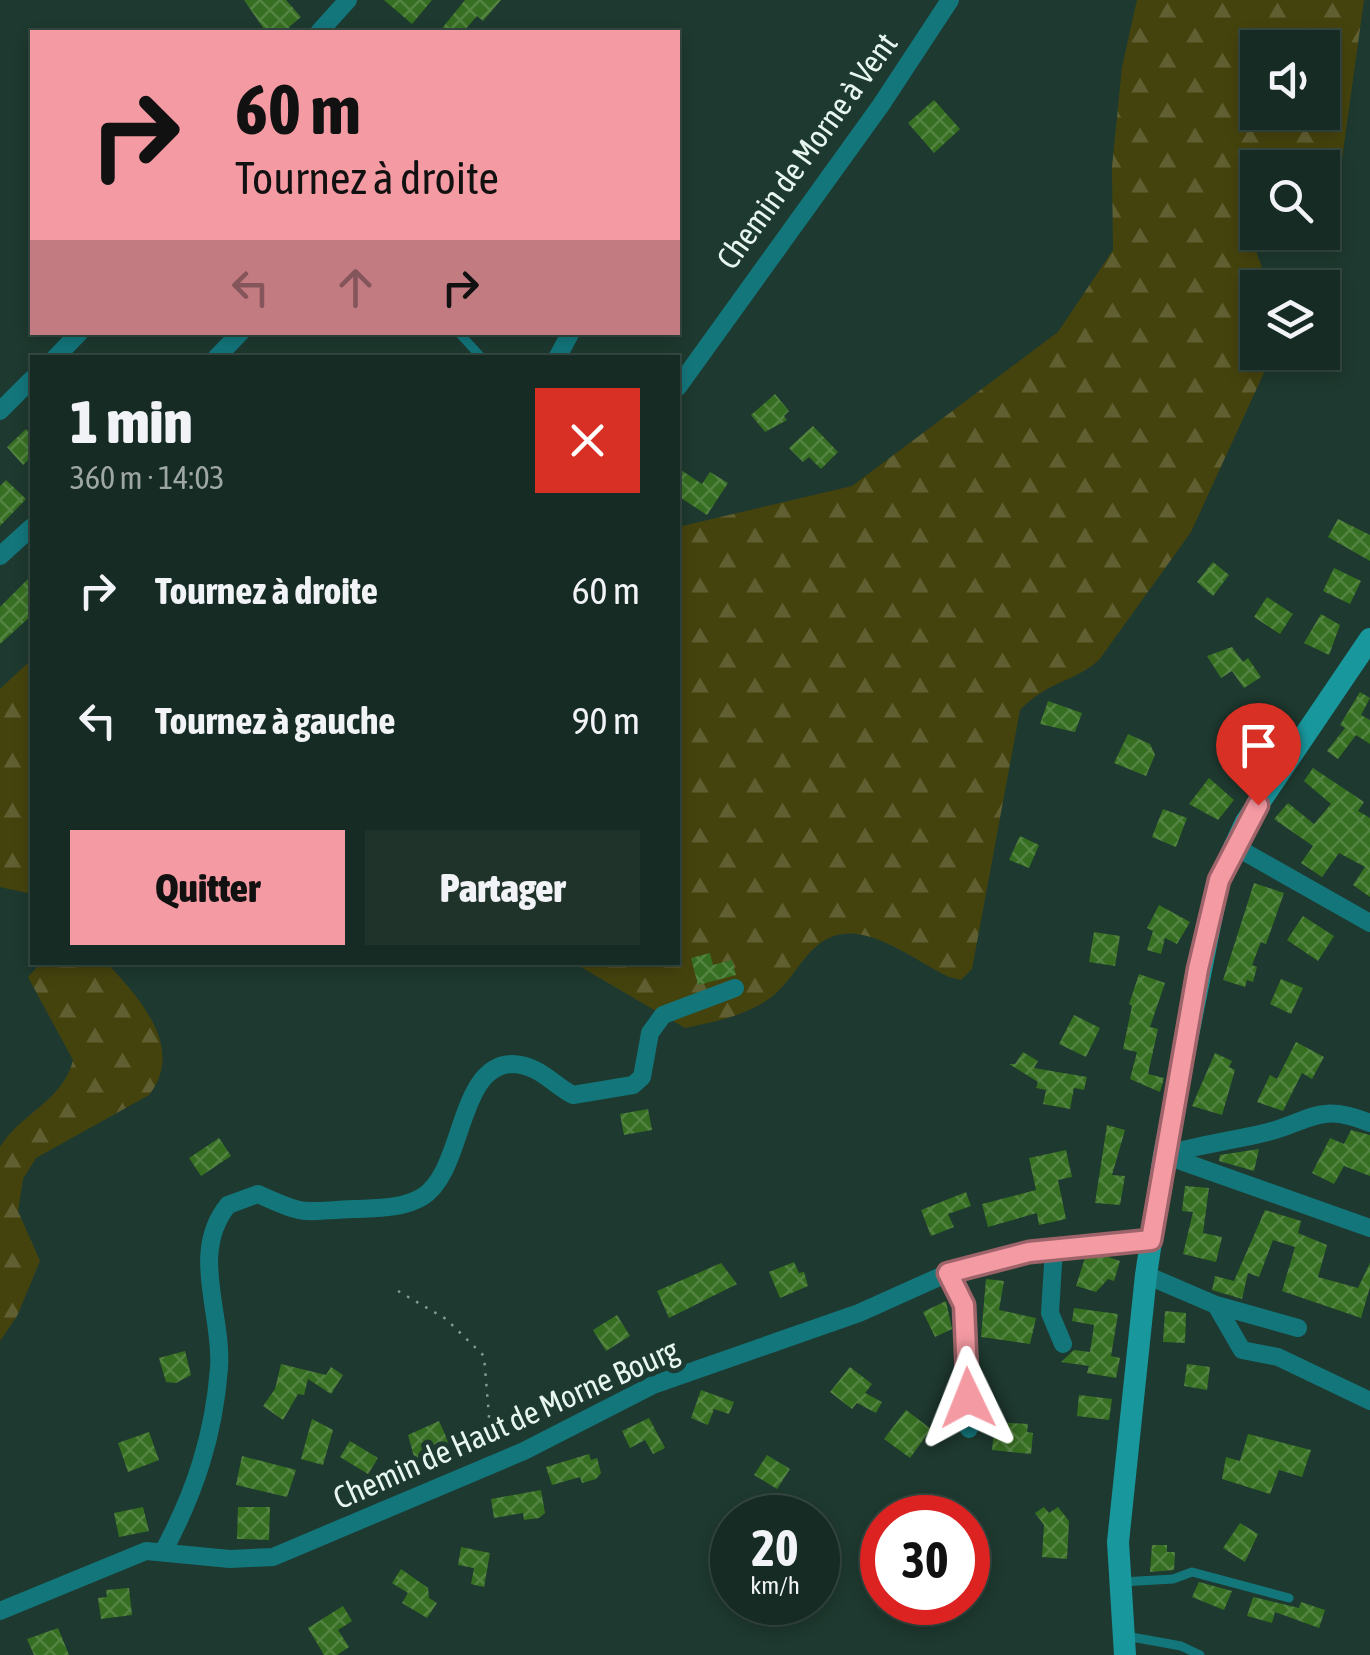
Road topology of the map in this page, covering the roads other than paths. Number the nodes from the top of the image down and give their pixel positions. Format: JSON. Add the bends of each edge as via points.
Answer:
{"nodes":[{"id":1,"x":348,"y":0,"type":"edge"},
{"id":2,"x":950,"y":0,"type":"edge"},
{"id":3,"x":321,"y":30,"type":"edge"},
{"id":4,"x":77,"y":335,"type":"edge"},
{"id":5,"x":237,"y":335,"type":"edge"},
{"id":6,"x":461,"y":335,"type":"edge"},
{"id":7,"x":58,"y":355,"type":"edge"},
{"id":8,"x":219,"y":355,"type":"edge"},
{"id":9,"x":479,"y":355,"type":"edge"},
{"id":10,"x":30,"y":381,"type":"edge"},
{"id":11,"x":680,"y":383,"type":"edge"},
{"id":12,"x":0,"y":411,"type":"edge"},
{"id":13,"x":30,"y":528,"type":"edge"},
{"id":14,"x":3,"y":547,"type":"edge"},
{"id":15,"x":1370,"y":639,"type":"edge"},
{"id":16,"x":1234,"y":846,"type":"junction"},
{"id":17,"x":1370,"y":923,"type":"edge"},
{"id":18,"x":734,"y":988,"type":"dead end"},
{"id":19,"x":1370,"y":1123,"type":"edge"},
{"id":20,"x":1164,"y":1155,"type":"junction"},
{"id":21,"x":1370,"y":1228,"type":"edge"},
{"id":22,"x":1151,"y":1240,"type":"junction"},
{"id":23,"x":1054,"y":1248,"type":"junction"},
{"id":24,"x":948,"y":1273,"type":"junction"},
{"id":25,"x":1146,"y":1274,"type":"junction"},
{"id":26,"x":1216,"y":1305,"type":"junction"},
{"id":27,"x":1298,"y":1328,"type":"dead end"},
{"id":28,"x":1063,"y":1344,"type":"dead end"},
{"id":29,"x":1370,"y":1401,"type":"edge"},
{"id":30,"x":969,"y":1429,"type":"dead end"},
{"id":31,"x":164,"y":1550,"type":"junction"},
{"id":32,"x":1118,"y":1582,"type":"junction"},
{"id":33,"x":1289,"y":1598,"type":"dead end"},
{"id":34,"x":0,"y":1612,"type":"edge"},
{"id":35,"x":1124,"y":1645,"type":"edge"},
{"id":36,"x":1200,"y":1655,"type":"edge"}],
"edges":[{"from":1,"to":3,"type":"street"},
{"from":2,"to":11,"type":"street","name":"Chemin de Morne à Vent"},
{"from":4,"to":7,"type":"street"},
{"from":5,"to":8,"type":"street"},
{"from":6,"to":9,"type":"lane"},
{"from":10,"to":12,"type":"street"},
{"from":13,"to":14,"type":"street"},
{"from":15,"to":16,"type":"street"},
{"from":16,"to":17,"type":"street"},
{"from":16,"to":20,"type":"street","via":[[1198,969]]},
{"from":18,"to":31,"type":"street","via":[[663,1015],[650,1033],[642,1077],[632,1085],[573,1095],[530,1067],[508,1064],[491,1072],[473,1094],[442,1181],[420,1198],[382,1209],[308,1215],[258,1194],[228,1205],[213,1233],[208,1282],[220,1364],[208,1444],[193,1495]]},
{"from":19,"to":20,"type":"street","via":[[1306,1115],[1271,1132]]},
{"from":20,"to":21,"type":"street"},
{"from":20,"to":22,"type":"street"},
{"from":22,"to":23,"type":"street","name":"Chemin de Haut de Morne Bourg"},
{"from":22,"to":25,"type":"street"},
{"from":23,"to":24,"type":"street","name":"Chemin de Haut de Morne Bourg"},
{"from":23,"to":28,"type":"street","via":[[1050,1313]]},
{"from":24,"to":30,"type":"street","via":[[964,1305]]},
{"from":24,"to":31,"type":"street","name":"Chemin de Haut de Morne Bourg","via":[[859,1313],[654,1385],[273,1557]]},
{"from":25,"to":26,"type":"street"},
{"from":25,"to":32,"type":"street"},
{"from":26,"to":27,"type":"street"},
{"from":26,"to":29,"type":"street","via":[[1242,1350],[1278,1356]]},
{"from":31,"to":34,"type":"street","name":"Chemin de Haut de Morne Bourg"},
{"from":32,"to":33,"type":"lane","via":[[1192,1572]]},
{"from":32,"to":35,"type":"street"},
{"from":35,"to":36,"type":"lane","via":[[1180,1646]]}]}
